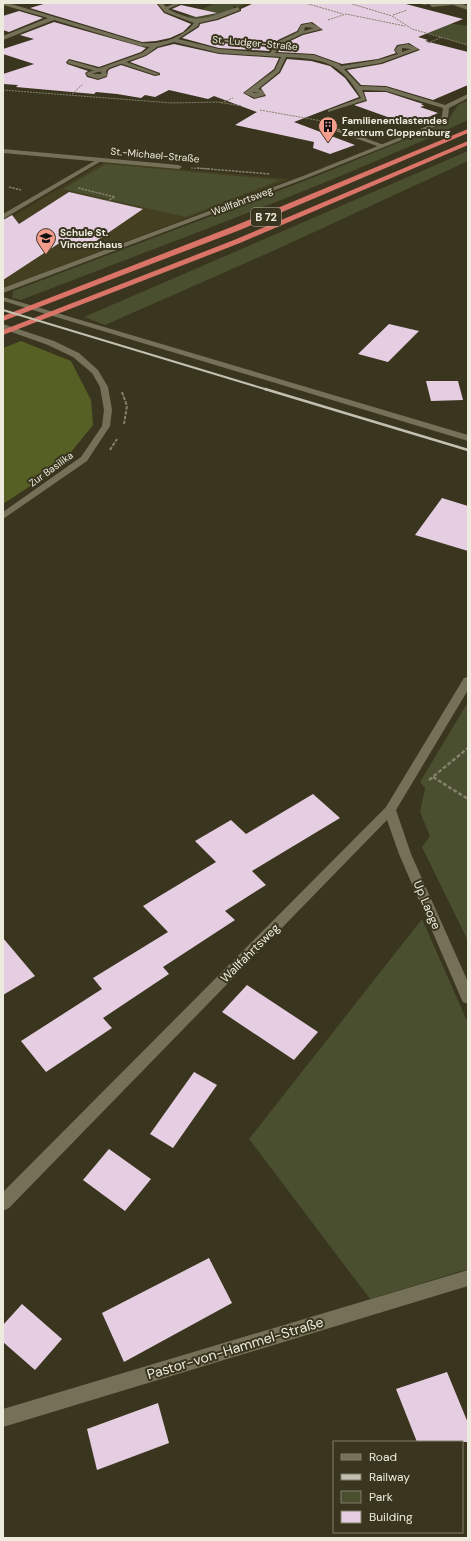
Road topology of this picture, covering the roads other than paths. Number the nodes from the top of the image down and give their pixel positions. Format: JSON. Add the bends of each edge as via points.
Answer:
{"nodes":[{"id":1,"x":3,"y":3,"type":"edge"},
{"id":2,"x":160,"y":3,"type":"edge"},
{"id":3,"x":179,"y":3,"type":"edge"},
{"id":4,"x":418,"y":3,"type":"edge"},
{"id":5,"x":426,"y":3,"type":"edge"},
{"id":6,"x":430,"y":3,"type":"edge"},
{"id":7,"x":452,"y":3,"type":"edge"},
{"id":8,"x":456,"y":3,"type":"edge"},
{"id":9,"x":468,"y":8,"type":"edge"},
{"id":10,"x":165,"y":9,"type":"junction"},
{"id":11,"x":238,"y":9,"type":"dead end"},
{"id":12,"x":54,"y":18,"type":"junction"},
{"id":13,"x":197,"y":22,"type":"junction"},
{"id":14,"x":317,"y":26,"type":"road end"},
{"id":15,"x":3,"y":38,"type":"edge"},
{"id":16,"x":174,"y":40,"type":"junction"},
{"id":17,"x":155,"y":46,"type":"junction"},
{"id":18,"x":272,"y":53,"type":"junction"},
{"id":19,"x":401,"y":54,"type":"dead end"},
{"id":20,"x":284,"y":55,"type":"junction"},
{"id":21,"x":69,"y":62,"type":"dead end"},
{"id":22,"x":122,"y":62,"type":"junction"},
{"id":23,"x":106,"y":68,"type":"junction"},
{"id":24,"x":341,"y":68,"type":"junction"},
{"id":25,"x":99,"y":70,"type":"junction"},
{"id":26,"x":157,"y":74,"type":"dead end"},
{"id":27,"x":358,"y":88,"type":"junction"},
{"id":28,"x":253,"y":90,"type":"dead end"},
{"id":29,"x":468,"y":96,"type":"edge"},
{"id":30,"x":446,"y":107,"type":"junction"},
{"id":31,"x":330,"y":111,"type":"dead end"},
{"id":32,"x":337,"y":130,"type":"road end"},
{"id":33,"x":468,"y":131,"type":"edge"},
{"id":34,"x":468,"y":143,"type":"edge"},
{"id":35,"x":382,"y":146,"type":"junction"},
{"id":36,"x":3,"y":151,"type":"edge"},
{"id":37,"x":100,"y":160,"type":"junction"},
{"id":38,"x":179,"y":167,"type":"road end"},
{"id":39,"x":3,"y":217,"type":"edge"},
{"id":40,"x":3,"y":291,"type":"edge"},
{"id":41,"x":3,"y":299,"type":"edge"},
{"id":42,"x":64,"y":310,"type":"junction"},
{"id":43,"x":3,"y":319,"type":"edge"},
{"id":44,"x":3,"y":326,"type":"edge"},
{"id":45,"x":3,"y":333,"type":"edge"},
{"id":46,"x":3,"y":340,"type":"edge"},
{"id":47,"x":468,"y":438,"type":"edge"},
{"id":48,"x":3,"y":516,"type":"edge"},
{"id":49,"x":468,"y":680,"type":"edge"},
{"id":50,"x":390,"y":810,"type":"junction"},
{"id":51,"x":468,"y":998,"type":"edge"},
{"id":52,"x":3,"y":1204,"type":"edge"},
{"id":53,"x":468,"y":1278,"type":"edge"},
{"id":54,"x":3,"y":1418,"type":"edge"}],
"edges":[{"from":1,"to":12,"type":"street"},
{"from":2,"to":10,"type":"street"},
{"from":3,"to":10,"type":"street"},
{"from":4,"to":5,"type":"street"},
{"from":6,"to":8,"type":"street","via":[[436,6]]},
{"from":7,"to":8,"type":"street"},
{"from":8,"to":9,"type":"street"},
{"from":10,"to":13,"type":"street"},
{"from":11,"to":13,"type":"street"},
{"from":12,"to":15,"type":"street"},
{"from":12,"to":17,"type":"street","via":[[142,45]]},
{"from":13,"to":16,"type":"street"},
{"from":14,"to":18,"type":"street","via":[[319,29],[316,31],[300,33],[281,42]]},
{"from":16,"to":17,"type":"street"},
{"from":16,"to":18,"type":"street","name":"St.-Ludger-Straße","via":[[218,51]]},
{"from":17,"to":22,"type":"street","via":[[144,54]]},
{"from":18,"to":20,"type":"street","name":"St.-Ludger-Straße"},
{"from":19,"to":24,"type":"street","via":[[379,62]]},
{"from":20,"to":24,"type":"street","name":"St.-Ludger-Straße","via":[[314,57]]},
{"from":20,"to":28,"type":"street","via":[[277,71]]},
{"from":21,"to":25,"type":"street"},
{"from":22,"to":23,"type":"street"},
{"from":22,"to":26,"type":"street"},
{"from":23,"to":25,"type":"street"},
{"from":23,"to":25,"type":"street","via":[[103,71],[105,75],[90,75]]},
{"from":24,"to":27,"type":"street","name":"St.-Ludger-Straße"},
{"from":27,"to":30,"type":"street","via":[[386,89]]},
{"from":27,"to":31,"type":"street","via":[[364,98]]},
{"from":29,"to":30,"type":"street"},
{"from":30,"to":35,"type":"street","name":"Wallfahrtsweg","via":[[445,117],[437,124]]},
{"from":32,"to":35,"type":"street"},
{"from":33,"to":43,"type":"highway","number":"B 72","via":[[344,185]]},
{"from":34,"to":42,"type":"highway","number":"B 72","via":[[379,182]]},
{"from":35,"to":40,"type":"street","name":"Wallfahrtsweg"},
{"from":36,"to":37,"type":"street","name":"St.-Michael-Straße"},
{"from":37,"to":38,"type":"street","name":"St.-Michael-Straße"},
{"from":37,"to":39,"type":"street"},
{"from":41,"to":47,"type":"street"},
{"from":42,"to":45,"type":"highway","number":"B 72"},
{"from":42,"to":46,"type":"highway","number":"B 72","via":[[43,325]]},
{"from":44,"to":48,"type":"street","name":"Zur Basilika","via":[[76,355],[95,372],[104,387],[108,410],[106,426],[84,459]]},
{"from":49,"to":50,"type":"street","name":"Wallfahrtsweg"},
{"from":50,"to":51,"type":"street","name":"Up Laoge","via":[[406,854]]},
{"from":50,"to":52,"type":"street","name":"Wallfahrtsweg"},
{"from":53,"to":54,"type":"street","name":"Pastor-von-Hammel-Straße"}]}
